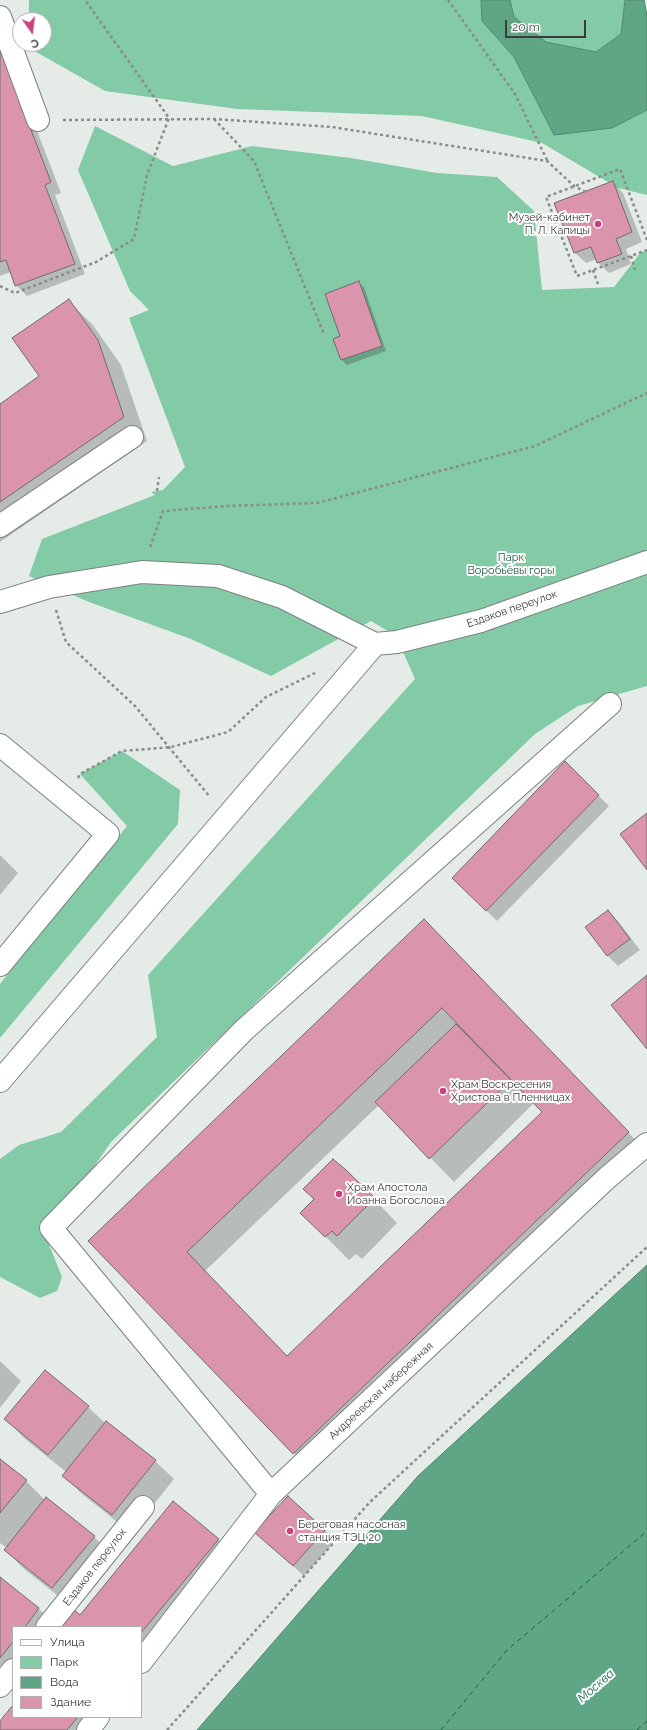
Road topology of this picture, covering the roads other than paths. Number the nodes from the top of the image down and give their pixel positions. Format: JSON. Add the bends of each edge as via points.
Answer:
{"nodes":[{"id":1,"x":0,"y":17,"type":"edge"},
{"id":2,"x":38,"y":120,"type":"road end"},
{"id":3,"x":132,"y":437,"type":"dead end"},
{"id":4,"x":0,"y":526,"type":"edge"},
{"id":5,"x":647,"y":562,"type":"edge"},
{"id":6,"x":0,"y":602,"type":"edge"},
{"id":7,"x":375,"y":644,"type":"junction"},
{"id":8,"x":610,"y":704,"type":"dead end"},
{"id":9,"x":0,"y":745,"type":"edge"},
{"id":10,"x":0,"y":965,"type":"edge"},
{"id":11,"x":0,"y":1081,"type":"edge"},
{"id":12,"x":647,"y":1144,"type":"edge"},
{"id":13,"x":271,"y":1494,"type":"junction"},
{"id":14,"x":143,"y":1507,"type":"dead end"},
{"id":15,"x":48,"y":1626,"type":"edge"},
{"id":16,"x":142,"y":1661,"type":"edge"},
{"id":17,"x":12,"y":1671,"type":"edge"},
{"id":18,"x":0,"y":1686,"type":"edge"},
{"id":19,"x":97,"y":1718,"type":"edge"},
{"id":20,"x":88,"y":1730,"type":"edge"}],
"edges":[{"from":1,"to":2,"type":"street"},
{"from":3,"to":4,"type":"street"},
{"from":5,"to":7,"type":"street","name":"Ездаков переулок","via":[[481,621],[397,642]]},
{"from":6,"to":7,"type":"street","via":[[50,587],[142,572],[218,576],[282,597]]},
{"from":7,"to":11,"type":"street"},
{"from":8,"to":13,"type":"street","via":[[244,1030],[51,1228]]},
{"from":9,"to":10,"type":"street","via":[[108,834]]},
{"from":12,"to":13,"type":"street","name":"Андреевская набережная","via":[[607,1178]]},
{"from":13,"to":16,"type":"street","name":"Андреевская набережная"},
{"from":14,"to":15,"type":"street","name":"Ездаков переулок"},
{"from":17,"to":18,"type":"street"},
{"from":19,"to":20,"type":"street"}]}
